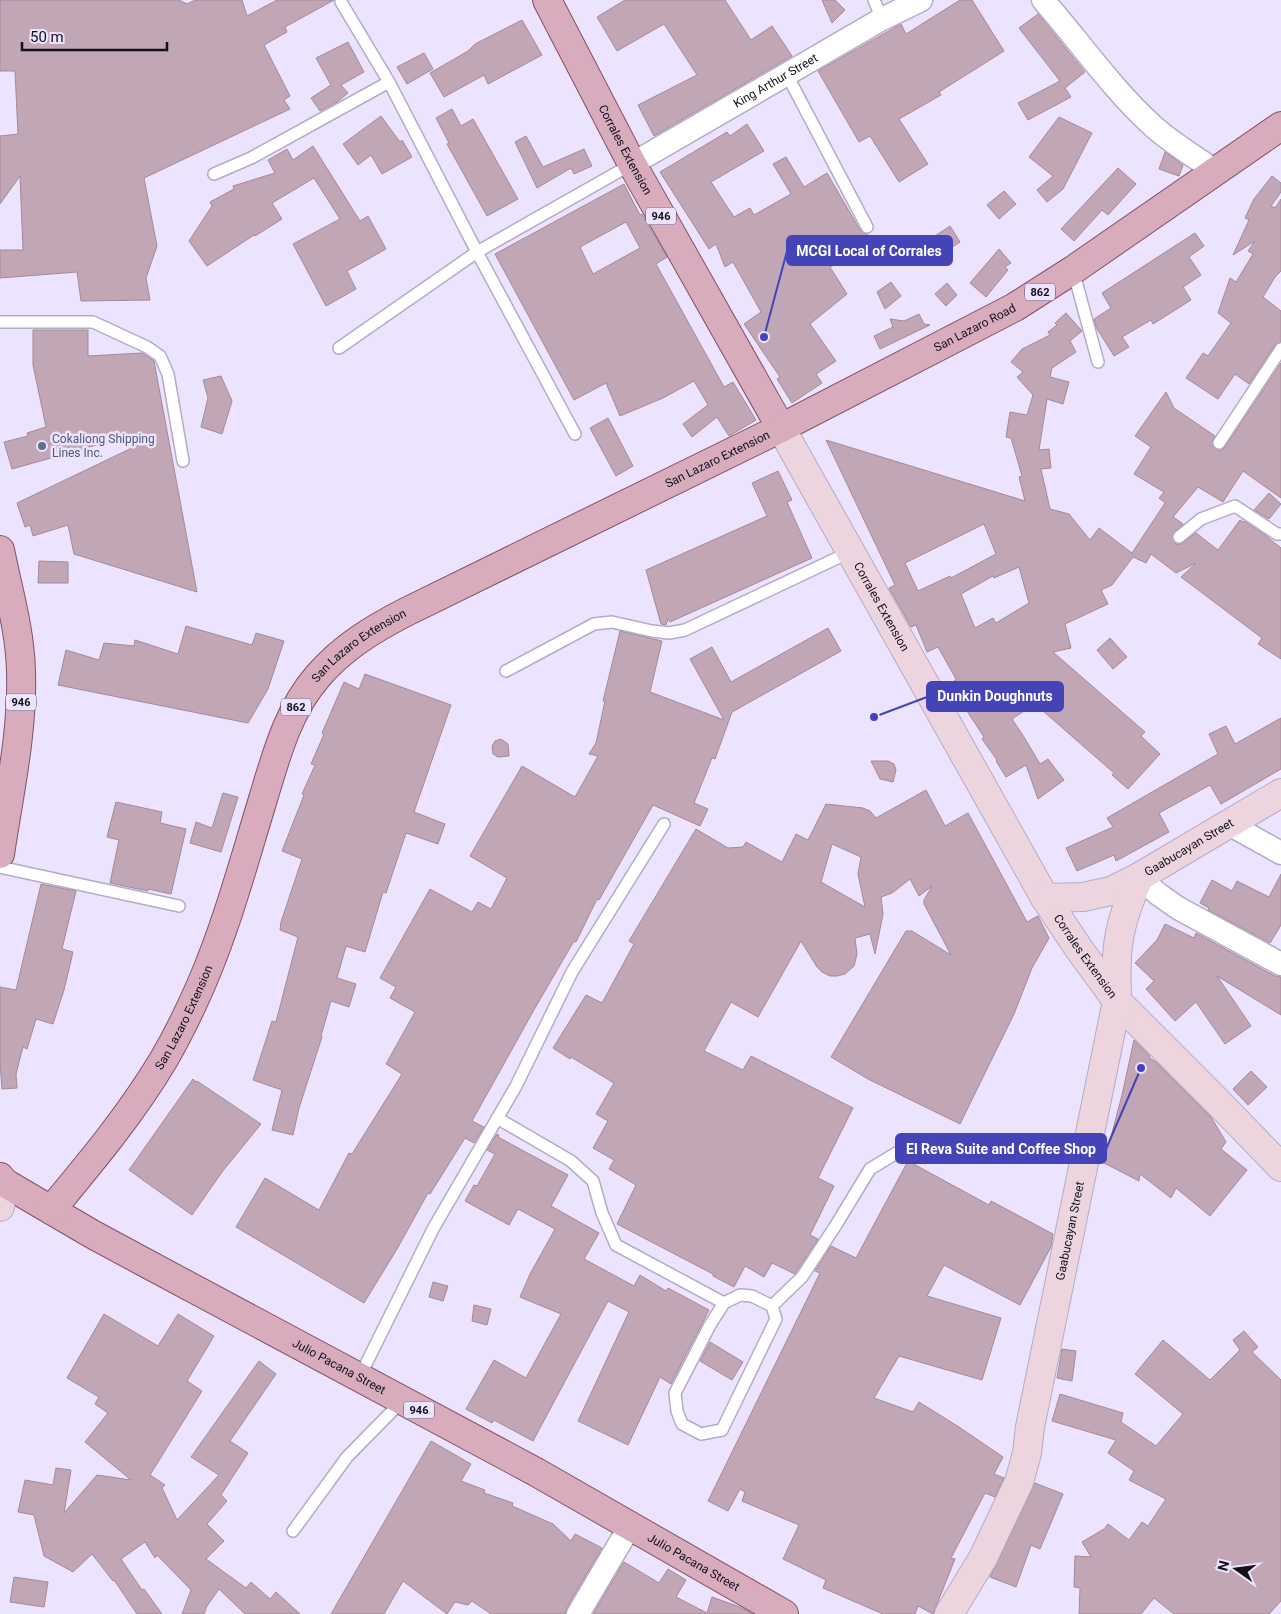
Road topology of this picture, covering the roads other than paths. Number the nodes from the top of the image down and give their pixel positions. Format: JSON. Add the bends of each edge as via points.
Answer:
{"nodes":[{"id":1,"x":547,"y":0,"type":"edge"},
{"id":2,"x":921,"y":0,"type":"edge"},
{"id":3,"x":1043,"y":0,"type":"edge"},
{"id":4,"x":341,"y":2,"type":"dead end"},
{"id":5,"x":878,"y":9,"type":"edge"},
{"id":6,"x":786,"y":73,"type":"junction"},
{"id":7,"x":389,"y":82,"type":"junction"},
{"id":8,"x":1281,"y":126,"type":"edge"},
{"id":9,"x":632,"y":164,"type":"junction"},
{"id":10,"x":1216,"y":172,"type":"junction"},
{"id":11,"x":214,"y":174,"type":"dead end"},
{"id":12,"x":867,"y":227,"type":"dead end"},
{"id":13,"x":477,"y":252,"type":"junction"},
{"id":14,"x":1073,"y":270,"type":"junction"},
{"id":15,"x":0,"y":322,"type":"edge"},
{"id":16,"x":339,"y":348,"type":"dead end"},
{"id":17,"x":1281,"y":350,"type":"edge"},
{"id":18,"x":1098,"y":362,"type":"dead end"},
{"id":19,"x":781,"y":428,"type":"junction"},
{"id":20,"x":575,"y":434,"type":"dead end"},
{"id":21,"x":1219,"y":443,"type":"dead end"},
{"id":22,"x":183,"y":461,"type":"dead end"},
{"id":23,"x":1281,"y":534,"type":"edge"},
{"id":24,"x":1179,"y":537,"type":"dead end"},
{"id":25,"x":0,"y":550,"type":"edge"},
{"id":26,"x":850,"y":552,"type":"junction"},
{"id":27,"x":506,"y":671,"type":"dead end"},
{"id":28,"x":1281,"y":793,"type":"edge"},
{"id":29,"x":1228,"y":823,"type":"junction"},
{"id":30,"x":664,"y":824,"type":"dead end"},
{"id":31,"x":1281,"y":853,"type":"edge"},
{"id":32,"x":0,"y":854,"type":"edge"},
{"id":33,"x":0,"y":867,"type":"edge"},
{"id":34,"x":1139,"y":877,"type":"junction"},
{"id":35,"x":1045,"y":898,"type":"junction"},
{"id":36,"x":179,"y":906,"type":"dead end"},
{"id":37,"x":1281,"y":964,"type":"edge"},
{"id":38,"x":1117,"y":1001,"type":"junction"},
{"id":39,"x":497,"y":1118,"type":"junction"},
{"id":40,"x":936,"y":1148,"type":"dead end"},
{"id":41,"x":1281,"y":1168,"type":"edge"},
{"id":42,"x":1,"y":1188,"type":"edge"},
{"id":43,"x":51,"y":1210,"type":"junction"},
{"id":44,"x":724,"y":1303,"type":"junction"},
{"id":45,"x":772,"y":1306,"type":"junction"},
{"id":46,"x":359,"y":1378,"type":"junction"},
{"id":47,"x":402,"y":1401,"type":"junction"},
{"id":48,"x":630,"y":1526,"type":"junction"},
{"id":49,"x":293,"y":1530,"type":"dead end"},
{"id":50,"x":578,"y":1614,"type":"edge"},
{"id":51,"x":784,"y":1614,"type":"edge"},
{"id":52,"x":949,"y":1614,"type":"edge"}],
"edges":[{"from":1,"to":9,"type":"main road","name":"Corrales Extension","number":"946"},
{"from":2,"to":5,"type":"street","name":"King Arthur Street"},
{"from":3,"to":10,"type":"street","via":[[1155,128]]},
{"from":4,"to":7,"type":"lane"},
{"from":5,"to":6,"type":"street","name":"King Arthur Street"},
{"from":6,"to":9,"type":"street","name":"King Arthur Street"},
{"from":6,"to":12,"type":"lane"},
{"from":7,"to":11,"type":"lane","via":[[251,158]]},
{"from":7,"to":13,"type":"lane"},
{"from":8,"to":10,"type":"main road","name":"San Lazaro Road","number":"862"},
{"from":9,"to":13,"type":"lane"},
{"from":9,"to":19,"type":"main road","name":"Corrales Extension","number":"946"},
{"from":10,"to":14,"type":"main road","name":"San Lazaro Road","number":"862"},
{"from":13,"to":16,"type":"lane"},
{"from":13,"to":20,"type":"lane"},
{"from":14,"to":18,"type":"lane"},
{"from":14,"to":19,"type":"main road","name":"San Lazaro Road","number":"862","via":[[1015,307]]},
{"from":15,"to":22,"type":"lane","via":[[93,322],[160,356],[168,374]]},
{"from":17,"to":21,"type":"lane"},
{"from":19,"to":26,"type":"main road","name":"Corrales Extension","number":"946"},
{"from":19,"to":43,"type":"main road","name":"San Lazaro Extension","number":"862","via":[[379,626],[356,640],[317,676],[289,721],[219,938],[182,1024],[164,1060],[139,1096]]},
{"from":23,"to":24,"type":"lane","via":[[1235,506],[1201,519]]},
{"from":25,"to":32,"type":"main road","number":"946","via":[[18,636],[21,670],[18,740]]},
{"from":26,"to":27,"type":"lane","via":[[685,630],[669,633],[612,622],[594,624]]},
{"from":26,"to":35,"type":"main road","name":"Corrales Extension","number":"946"},
{"from":28,"to":29,"type":"main road","name":"Gaabucayan Street"},
{"from":29,"to":31,"type":"street"},
{"from":29,"to":34,"type":"main road","name":"Gaabucayan Street"},
{"from":30,"to":39,"type":"lane","via":[[572,972]]},
{"from":33,"to":36,"type":"lane"},
{"from":34,"to":35,"type":"main road","via":[[1099,894]]},
{"from":34,"to":37,"type":"street","via":[[1178,908]]},
{"from":34,"to":38,"type":"main road","name":"Gaabucayan Street","via":[[1119,938]]},
{"from":35,"to":38,"type":"main road","name":"Corrales Extension","number":"946"},
{"from":38,"to":41,"type":"main road","name":"Corrales Extension","number":"946"},
{"from":38,"to":52,"type":"main road","name":"Gaabucayan Street","via":[[1027,1453],[1019,1482],[983,1558]]},
{"from":39,"to":44,"type":"lane","via":[[571,1160],[593,1181],[616,1245]]},
{"from":39,"to":46,"type":"lane","via":[[433,1229]]},
{"from":40,"to":45,"type":"lane","via":[[903,1149],[870,1169],[802,1277]]},
{"from":42,"to":43,"type":"main road","name":"Julio Pacana Street","number":"946"},
{"from":43,"to":46,"type":"main road","name":"Julio Pacana Street","number":"946"},
{"from":44,"to":45,"type":"lane","via":[[740,1295],[752,1296]]},
{"from":44,"to":45,"type":"lane","via":[[676,1393],[682,1424],[701,1434],[722,1430],[776,1319]]},
{"from":46,"to":47,"type":"main road","name":"Julio Pacana Street","number":"946"},
{"from":47,"to":48,"type":"main road","name":"Julio Pacana Street","number":"946"},
{"from":47,"to":49,"type":"lane","via":[[347,1457]]},
{"from":48,"to":50,"type":"street"},
{"from":48,"to":51,"type":"main road","name":"Julio Pacana Street","number":"946"}]}
